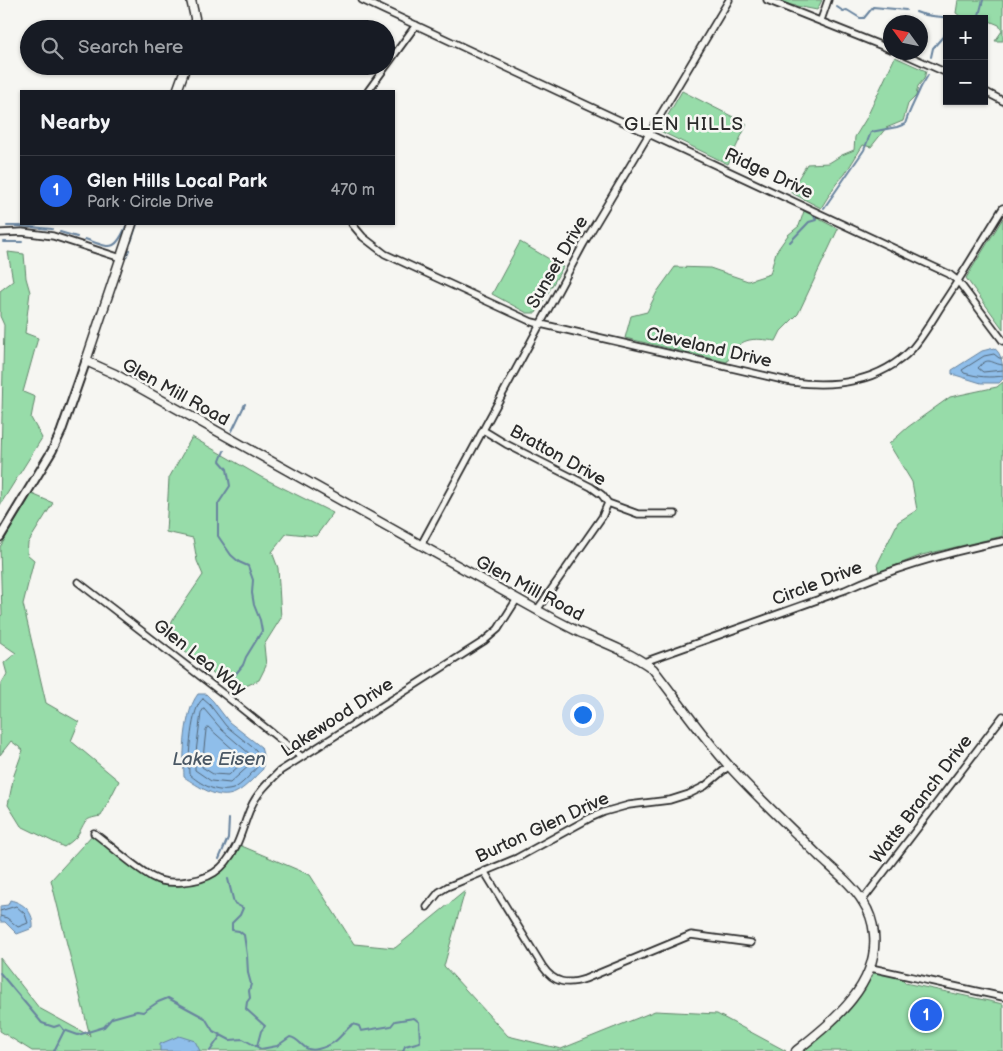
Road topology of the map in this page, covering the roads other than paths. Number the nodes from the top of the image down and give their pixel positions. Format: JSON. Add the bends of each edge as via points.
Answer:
{"nodes":[{"id":1,"x":192,"y":0,"type":"edge"},
{"id":2,"x":362,"y":0,"type":"edge"},
{"id":3,"x":729,"y":0,"type":"edge"},
{"id":4,"x":767,"y":0,"type":"edge"},
{"id":5,"x":828,"y":0,"type":"edge"},
{"id":6,"x":195,"y":20,"type":"edge"},
{"id":7,"x":821,"y":20,"type":"junction"},
{"id":8,"x":416,"y":25,"type":"junction"},
{"id":9,"x":883,"y":46,"type":"edge"},
{"id":10,"x":395,"y":54,"type":"edge"},
{"id":11,"x":918,"y":60,"type":"edge"},
{"id":12,"x":943,"y":71,"type":"edge"},
{"id":13,"x":183,"y":75,"type":"edge"},
{"id":14,"x":380,"y":75,"type":"edge"},
{"id":15,"x":177,"y":90,"type":"edge"},
{"id":16,"x":369,"y":90,"type":"edge"},
{"id":17,"x":988,"y":93,"type":"edge"},
{"id":18,"x":1003,"y":101,"type":"edge"},
{"id":19,"x":650,"y":134,"type":"junction"},
{"id":20,"x":1003,"y":208,"type":"edge"},
{"id":21,"x":132,"y":225,"type":"edge"},
{"id":22,"x":353,"y":225,"type":"edge"},
{"id":23,"x":0,"y":233,"type":"edge"},
{"id":24,"x":121,"y":258,"type":"junction"},
{"id":25,"x":958,"y":281,"type":"junction"},
{"id":26,"x":539,"y":324,"type":"junction"},
{"id":27,"x":1003,"y":341,"type":"edge"},
{"id":28,"x":86,"y":360,"type":"junction"},
{"id":29,"x":483,"y":430,"type":"junction"},
{"id":30,"x":608,"y":503,"type":"junction"},
{"id":31,"x":675,"y":514,"type":"dead end"},
{"id":32,"x":0,"y":537,"type":"edge"},
{"id":33,"x":1003,"y":541,"type":"edge"},
{"id":34,"x":421,"y":545,"type":"junction"},
{"id":35,"x":78,"y":582,"type":"dead end"},
{"id":36,"x":517,"y":599,"type":"junction"},
{"id":37,"x":538,"y":610,"type":"junction"},
{"id":38,"x":644,"y":662,"type":"junction"},
{"id":39,"x":1003,"y":716,"type":"edge"},
{"id":40,"x":302,"y":757,"type":"junction"},
{"id":41,"x":729,"y":766,"type":"junction"},
{"id":42,"x":94,"y":833,"type":"dead end"},
{"id":43,"x":484,"y":871,"type":"junction"},
{"id":44,"x":862,"y":901,"type":"junction"},
{"id":45,"x":427,"y":907,"type":"dead end"},
{"id":46,"x":751,"y":943,"type":"dead end"},
{"id":47,"x":871,"y":968,"type":"junction"},
{"id":48,"x":1003,"y":997,"type":"edge"},
{"id":49,"x":796,"y":1051,"type":"edge"}],
"edges":[{"from":1,"to":6,"type":"main road"},
{"from":2,"to":8,"type":"street","name":"Ridge Drive"},
{"from":3,"to":19,"type":"street","name":"Sunset Drive"},
{"from":4,"to":7,"type":"street"},
{"from":5,"to":7,"type":"street"},
{"from":7,"to":9,"type":"street"},
{"from":8,"to":10,"type":"street"},
{"from":8,"to":19,"type":"street","name":"Ridge Drive"},
{"from":11,"to":12,"type":"street"},
{"from":13,"to":15,"type":"main road"},
{"from":14,"to":16,"type":"street"},
{"from":17,"to":18,"type":"street"},
{"from":19,"to":25,"type":"street","name":"Ridge Drive"},
{"from":19,"to":26,"type":"street","name":"Sunset Drive"},
{"from":20,"to":25,"type":"street","name":"Cleveland Drive"},
{"from":21,"to":24,"type":"main road"},
{"from":22,"to":26,"type":"street","name":"Cleveland Drive","via":[[385,254]]},
{"from":23,"to":24,"type":"street","via":[[53,236]]},
{"from":24,"to":28,"type":"main road"},
{"from":25,"to":26,"type":"street","name":"Cleveland Drive","via":[[911,350],[871,376],[832,385],[792,382]]},
{"from":25,"to":27,"type":"street","name":"Ridge Drive"},
{"from":26,"to":29,"type":"street","name":"Sunset Drive"},
{"from":28,"to":32,"type":"street","via":[[55,445]]},
{"from":28,"to":34,"type":"main road","name":"Glen Mill Road"},
{"from":29,"to":30,"type":"street","name":"Bratton Drive","via":[[591,487]]},
{"from":29,"to":34,"type":"street","name":"Sunset Drive"},
{"from":30,"to":31,"type":"street","via":[[638,514]]},
{"from":30,"to":37,"type":"street","name":"Bratton Drive","via":[[602,517]]},
{"from":33,"to":38,"type":"street","name":"Circle Drive","via":[[937,556]]},
{"from":34,"to":36,"type":"main road","name":"Glen Mill Road"},
{"from":35,"to":40,"type":"street","name":"Glen Lea Way"},
{"from":36,"to":37,"type":"main road","name":"Glen Mill Road"},
{"from":36,"to":40,"type":"street","name":"Lakewood Drive","via":[[498,629],[484,640]]},
{"from":37,"to":38,"type":"main road","name":"Glen Mill Road"},
{"from":38,"to":41,"type":"main road","name":"Glen Mill Road","via":[[653,669]]},
{"from":39,"to":44,"type":"street","name":"Watts Branch Drive"},
{"from":40,"to":42,"type":"street","name":"Lakewood Drive","via":[[265,785],[252,805],[231,857],[217,871],[198,881],[175,883],[152,877]]},
{"from":41,"to":43,"type":"street","name":"Burton Glen Drive","via":[[690,794],[604,812],[517,858]]},
{"from":41,"to":44,"type":"main road","name":"Glen Mill Road"},
{"from":43,"to":45,"type":"street","name":"Burton Glen Drive","via":[[439,892]]},
{"from":43,"to":46,"type":"street","via":[[543,967],[561,982],[585,979],[691,935]]},
{"from":44,"to":47,"type":"main road","name":"Glen Mill Road","via":[[871,917],[874,933]]},
{"from":47,"to":48,"type":"street"},
{"from":47,"to":49,"type":"main road","name":"Glen Mill Road","via":[[852,1000]]}]}
